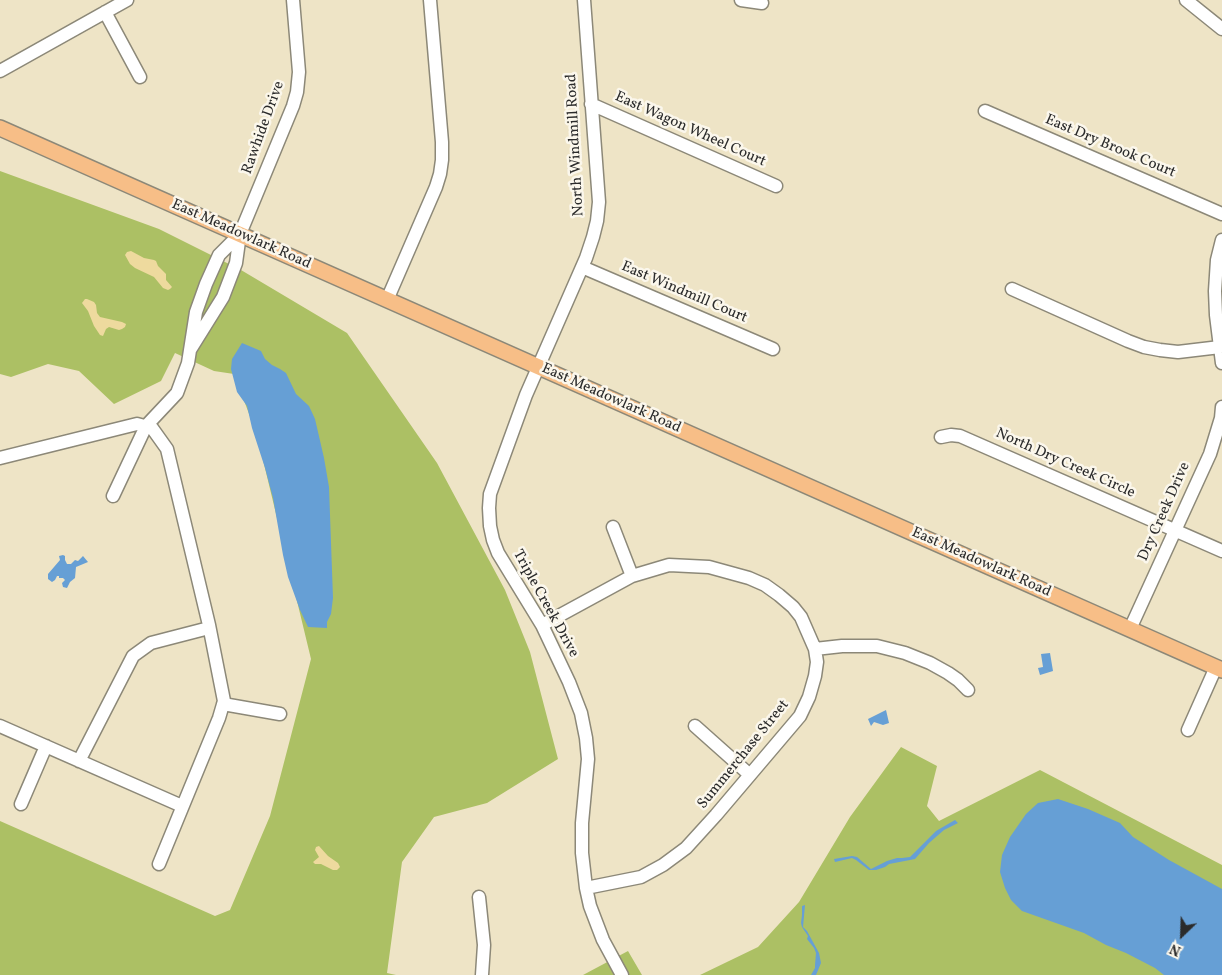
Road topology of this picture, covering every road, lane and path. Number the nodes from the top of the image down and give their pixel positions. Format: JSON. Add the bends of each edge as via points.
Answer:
{"nodes":[{"id":1,"x":127,"y":0,"type":"edge"},
{"id":2,"x":293,"y":0,"type":"edge"},
{"id":3,"x":430,"y":0,"type":"edge"},
{"id":4,"x":584,"y":0,"type":"edge"},
{"id":5,"x":741,"y":0,"type":"edge"},
{"id":6,"x":1186,"y":0,"type":"edge"},
{"id":7,"x":762,"y":3,"type":"dead end"},
{"id":8,"x":105,"y":12,"type":"junction"},
{"id":9,"x":1222,"y":29,"type":"edge"},
{"id":10,"x":0,"y":71,"type":"edge"},
{"id":11,"x":140,"y":77,"type":"dead end"},
{"id":12,"x":592,"y":104,"type":"junction"},
{"id":13,"x":985,"y":111,"type":"dead end"},
{"id":14,"x":0,"y":128,"type":"edge"},
{"id":15,"x":776,"y":186,"type":"dead end"},
{"id":16,"x":1222,"y":214,"type":"edge"},
{"id":17,"x":240,"y":234,"type":"junction"},
{"id":18,"x":1222,"y":240,"type":"edge"},
{"id":19,"x":582,"y":267,"type":"junction"},
{"id":20,"x":1012,"y":289,"type":"dead end"},
{"id":21,"x":387,"y":300,"type":"junction"},
{"id":22,"x":1220,"y":347,"type":"junction"},
{"id":23,"x":773,"y":349,"type":"dead end"},
{"id":24,"x":190,"y":350,"type":"junction"},
{"id":25,"x":1222,"y":363,"type":"edge"},
{"id":26,"x":538,"y":367,"type":"junction"},
{"id":27,"x":1222,"y":407,"type":"edge"},
{"id":28,"x":146,"y":426,"type":"junction"},
{"id":29,"x":941,"y":438,"type":"dead end"},
{"id":30,"x":0,"y":459,"type":"edge"},
{"id":31,"x":113,"y":496,"type":"dead end"},
{"id":32,"x":613,"y":527,"type":"dead end"},
{"id":33,"x":1175,"y":530,"type":"junction"},
{"id":34,"x":1222,"y":551,"type":"edge"},
{"id":35,"x":632,"y":576,"type":"junction"},
{"id":36,"x":542,"y":625,"type":"junction"},
{"id":37,"x":209,"y":628,"type":"junction"},
{"id":38,"x":1130,"y":628,"type":"junction"},
{"id":39,"x":815,"y":649,"type":"junction"},
{"id":40,"x":1219,"y":668,"type":"edge"},
{"id":41,"x":968,"y":690,"type":"dead end"},
{"id":42,"x":223,"y":704,"type":"junction"},
{"id":43,"x":280,"y":714,"type":"dead end"},
{"id":44,"x":0,"y":726,"type":"edge"},
{"id":45,"x":695,"y":726,"type":"dead end"},
{"id":46,"x":1188,"y":730,"type":"dead end"},
{"id":47,"x":46,"y":746,"type":"junction"},
{"id":48,"x":79,"y":761,"type":"junction"},
{"id":49,"x":750,"y":775,"type":"junction"},
{"id":50,"x":21,"y":804,"type":"dead end"},
{"id":51,"x":182,"y":806,"type":"junction"},
{"id":52,"x":159,"y":864,"type":"dead end"},
{"id":53,"x":586,"y":888,"type":"junction"},
{"id":54,"x":479,"y":896,"type":"dead end"},
{"id":55,"x":619,"y":974,"type":"edge"},
{"id":56,"x":482,"y":975,"type":"edge"}],
"edges":[{"from":1,"to":8,"type":"street"},
{"from":2,"to":17,"type":"street","name":"Rawhide Drive","via":[[299,70],[297,92]]},
{"from":3,"to":21,"type":"street","via":[[442,142],[440,174]]},
{"from":4,"to":12,"type":"street","name":"North Windmill Road"},
{"from":5,"to":7,"type":"street"},
{"from":6,"to":9,"type":"street"},
{"from":8,"to":10,"type":"street"},
{"from":8,"to":11,"type":"street"},
{"from":12,"to":15,"type":"street","name":"East Wagon Wheel Court"},
{"from":12,"to":19,"type":"street","name":"North Windmill Road","via":[[598,202],[593,237]]},
{"from":13,"to":16,"type":"street","name":"East Dry Brook Court"},
{"from":14,"to":17,"type":"main road","name":"East Meadowlark Road"},
{"from":17,"to":21,"type":"main road","name":"East Meadowlark Road"},
{"from":17,"to":24,"type":"street","via":[[236,262],[223,297]]},
{"from":17,"to":24,"type":"street","via":[[219,255],[206,284],[196,312]]},
{"from":18,"to":22,"type":"street","via":[[1215,291]]},
{"from":19,"to":23,"type":"street","name":"East Windmill Court"},
{"from":19,"to":26,"type":"street","name":"North Windmill Road"},
{"from":20,"to":22,"type":"street","via":[[1144,347],[1178,352]]},
{"from":21,"to":26,"type":"main road","name":"East Meadowlark Road"},
{"from":22,"to":25,"type":"street"},
{"from":24,"to":28,"type":"street","via":[[177,393]]},
{"from":26,"to":36,"type":"street","name":"Triple Creek Drive","via":[[490,494],[489,508],[490,526],[498,553]]},
{"from":26,"to":38,"type":"main road","name":"East Meadowlark Road"},
{"from":27,"to":33,"type":"street","name":"Dry Creek Drive","via":[[1211,451]]},
{"from":28,"to":30,"type":"street","via":[[137,424]]},
{"from":28,"to":31,"type":"street"},
{"from":28,"to":37,"type":"street","via":[[152,428],[167,449]]},
{"from":29,"to":33,"type":"street","name":"North Dry Creek Circle","via":[[960,436]]},
{"from":32,"to":35,"type":"street"},
{"from":33,"to":34,"type":"street","name":"North Dry Creek Circle"},
{"from":33,"to":38,"type":"street","name":"Dry Creek Drive"},
{"from":35,"to":36,"type":"street","name":"Summerchase Street"},
{"from":35,"to":39,"type":"street","name":"Summerchase Street","via":[[669,565],[709,567],[748,578],[765,585],[793,607]]},
{"from":36,"to":53,"type":"street","name":"Triple Creek Drive","via":[[569,682],[586,738],[588,759],[582,853]]},
{"from":37,"to":42,"type":"street"},
{"from":37,"to":48,"type":"street","via":[[151,644],[133,656]]},
{"from":38,"to":40,"type":"main road","name":"East Meadowlark Road"},
{"from":39,"to":41,"type":"street","via":[[877,646],[905,653],[948,673]]},
{"from":39,"to":49,"type":"street","name":"Summerchase Street","via":[[817,662],[810,697],[800,716]]},
{"from":40,"to":46,"type":"street"},
{"from":42,"to":43,"type":"street"},
{"from":42,"to":51,"type":"street"},
{"from":44,"to":47,"type":"street"},
{"from":45,"to":49,"type":"street"},
{"from":47,"to":48,"type":"street"},
{"from":47,"to":50,"type":"street"},
{"from":48,"to":51,"type":"street"},
{"from":49,"to":53,"type":"street","name":"Summerchase Street","via":[[676,856],[641,877]]},
{"from":51,"to":52,"type":"street"},
{"from":53,"to":55,"type":"street","name":"Triple Creek Drive","via":[[590,906]]},
{"from":54,"to":56,"type":"street","via":[[484,945]]}]}
